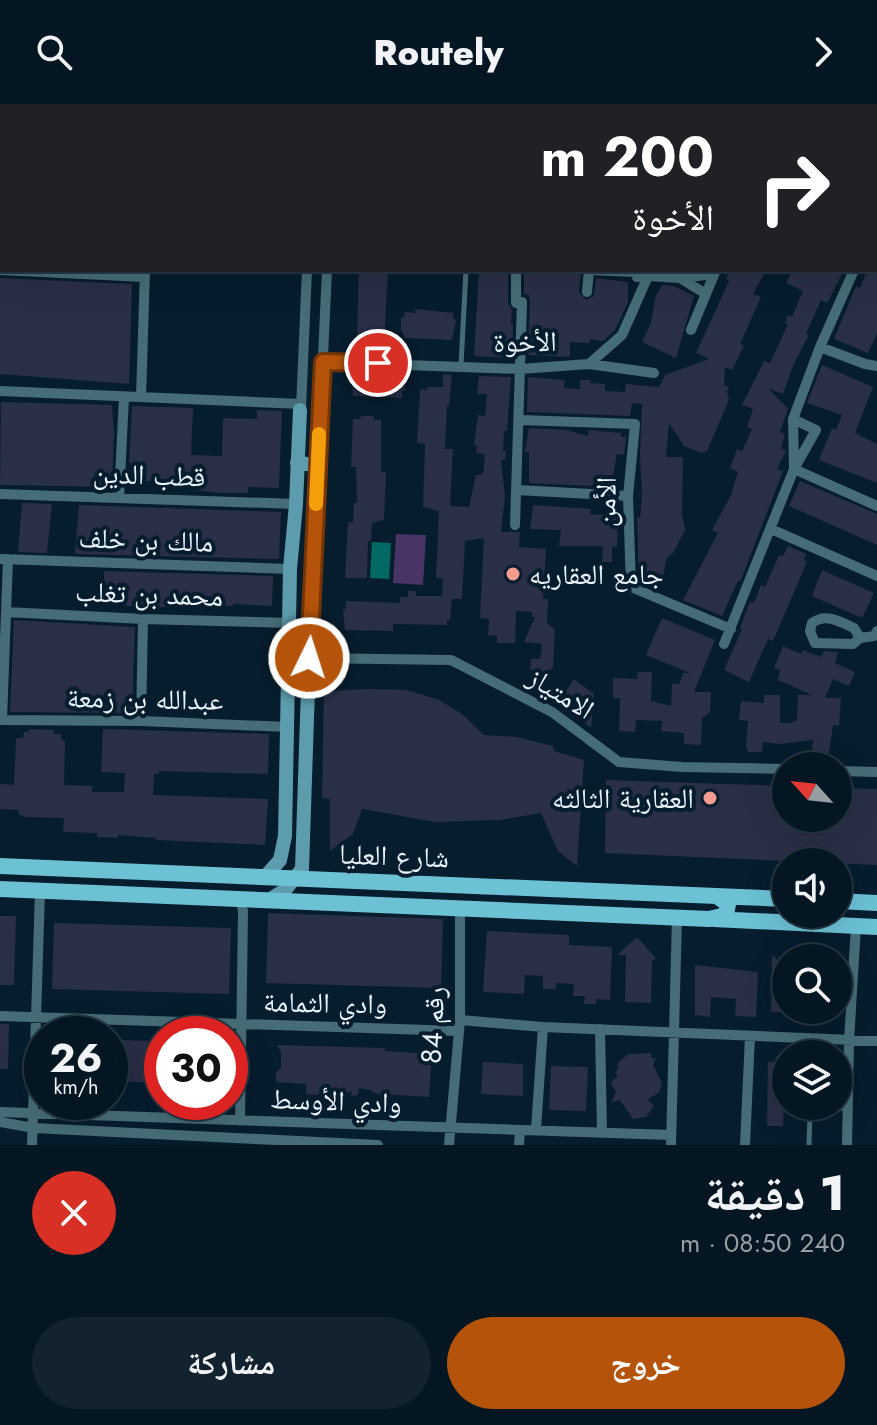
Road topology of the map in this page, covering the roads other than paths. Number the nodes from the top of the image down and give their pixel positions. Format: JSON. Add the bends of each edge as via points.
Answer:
{"nodes":[{"id":1,"x":72,"y":272,"type":"edge"},
{"id":2,"x":307,"y":272,"type":"edge"},
{"id":3,"x":327,"y":272,"type":"edge"},
{"id":4,"x":466,"y":272,"type":"edge"},
{"id":5,"x":516,"y":272,"type":"edge"},
{"id":6,"x":589,"y":272,"type":"edge"},
{"id":7,"x":636,"y":272,"type":"edge"},
{"id":8,"x":715,"y":272,"type":"edge"},
{"id":9,"x":853,"y":272,"type":"edge"},
{"id":10,"x":145,"y":274,"type":"edge"},
{"id":11,"x":680,"y":278,"type":"junction"},
{"id":12,"x":643,"y":280,"type":"junction"},
{"id":13,"x":587,"y":292,"type":"dead end"},
{"id":14,"x":706,"y":294,"type":"junction"},
{"id":15,"x":691,"y":330,"type":"dead end"},
{"id":16,"x":820,"y":347,"type":"junction"},
{"id":17,"x":323,"y":362,"type":"junction"},
{"id":18,"x":589,"y":364,"type":"junction"},
{"id":19,"x":461,"y":365,"type":"junction"},
{"id":20,"x":877,"y":366,"type":"edge"},
{"id":21,"x":520,"y":369,"type":"junction"},
{"id":22,"x":654,"y":373,"type":"dead end"},
{"id":23,"x":0,"y":391,"type":"edge"},
{"id":24,"x":124,"y":397,"type":"junction"},
{"id":25,"x":141,"y":397,"type":"junction"},
{"id":26,"x":300,"y":407,"type":"junction"},
{"id":27,"x":793,"y":419,"type":"junction"},
{"id":28,"x":520,"y":420,"type":"junction"},
{"id":29,"x":297,"y":463,"type":"junction"},
{"id":30,"x":317,"y":465,"type":"junction"},
{"id":31,"x":794,"y":469,"type":"junction"},
{"id":32,"x":517,"y":490,"type":"junction"},
{"id":33,"x":0,"y":494,"type":"edge"},
{"id":34,"x":628,"y":496,"type":"junction"},
{"id":35,"x":119,"y":498,"type":"junction"},
{"id":36,"x":296,"y":504,"type":"junction"},
{"id":37,"x":877,"y":506,"type":"edge"},
{"id":38,"x":515,"y":525,"type":"dead end"},
{"id":39,"x":771,"y":529,"type":"junction"},
{"id":40,"x":4,"y":559,"type":"edge"},
{"id":41,"x":290,"y":569,"type":"junction"},
{"id":42,"x":877,"y":576,"type":"edge"},
{"id":43,"x":6,"y":612,"type":"junction"},
{"id":44,"x":143,"y":619,"type":"junction"},
{"id":45,"x":290,"y":623,"type":"junction"},
{"id":46,"x":731,"y":629,"type":"junction"},
{"id":47,"x":877,"y":631,"type":"edge"},
{"id":48,"x":860,"y":638,"type":"junction"},
{"id":49,"x":724,"y":644,"type":"dead end"},
{"id":50,"x":309,"y":658,"type":"junction"},
{"id":51,"x":1,"y":720,"type":"edge"},
{"id":52,"x":141,"y":721,"type":"junction"},
{"id":53,"x":288,"y":727,"type":"junction"},
{"id":54,"x":772,"y":769,"type":"edge"},
{"id":55,"x":852,"y":771,"type":"edge"},
{"id":56,"x":877,"y":772,"type":"edge"},
{"id":57,"x":285,"y":836,"type":"junction"},
{"id":58,"x":303,"y":838,"type":"junction"},
{"id":59,"x":0,"y":866,"type":"edge"},
{"id":60,"x":265,"y":877,"type":"junction"},
{"id":61,"x":295,"y":878,"type":"junction"},
{"id":62,"x":0,"y":889,"type":"edge"},
{"id":63,"x":40,"y":891,"type":"junction"},
{"id":64,"x":240,"y":898,"type":"junction"},
{"id":65,"x":722,"y":899,"type":"junction"},
{"id":66,"x":772,"y":899,"type":"edge"},
{"id":67,"x":269,"y":900,"type":"junction"},
{"id":68,"x":852,"y":902,"type":"edge"},
{"id":69,"x":877,"y":903,"type":"edge"},
{"id":70,"x":460,"y":908,"type":"junction"},
{"id":71,"x":677,"y":918,"type":"junction"},
{"id":72,"x":709,"y":919,"type":"junction"},
{"id":73,"x":856,"y":926,"type":"junction"},
{"id":74,"x":877,"y":927,"type":"edge"},
{"id":75,"x":0,"y":1016,"type":"edge"},
{"id":76,"x":24,"y":1016,"type":"edge"},
{"id":77,"x":36,"y":1016,"type":"edge"},
{"id":78,"x":243,"y":1016,"type":"edge"},
{"id":79,"x":248,"y":1025,"type":"edge"},
{"id":80,"x":459,"y":1026,"type":"junction"},
{"id":81,"x":543,"y":1027,"type":"junction"},
{"id":82,"x":600,"y":1029,"type":"junction"},
{"id":83,"x":673,"y":1033,"type":"junction"},
{"id":84,"x":750,"y":1036,"type":"junction"},
{"id":85,"x":829,"y":1040,"type":"edge"},
{"id":86,"x":849,"y":1040,"type":"edge"},
{"id":87,"x":852,"y":1041,"type":"edge"},
{"id":88,"x":877,"y":1041,"type":"edge"},
{"id":89,"x":0,"y":1112,"type":"edge"},
{"id":90,"x":24,"y":1114,"type":"edge"},
{"id":91,"x":128,"y":1117,"type":"edge"},
{"id":92,"x":33,"y":1120,"type":"edge"},
{"id":93,"x":810,"y":1120,"type":"edge"},
{"id":94,"x":848,"y":1120,"type":"edge"},
{"id":95,"x":240,"y":1121,"type":"joint"},
{"id":96,"x":0,"y":1122,"type":"edge"},
{"id":97,"x":34,"y":1128,"type":"junction"},
{"id":98,"x":450,"y":1129,"type":"junction"},
{"id":99,"x":536,"y":1129,"type":"junction"},
{"id":100,"x":520,"y":1130,"type":"junction"},
{"id":101,"x":585,"y":1130,"type":"junction"},
{"id":102,"x":602,"y":1133,"type":"junction"},
{"id":103,"x":671,"y":1140,"type":"edge"},
{"id":104,"x":240,"y":1141,"type":"edge"},
{"id":105,"x":315,"y":1143,"type":"edge"},
{"id":106,"x":32,"y":1145,"type":"edge"},
{"id":107,"x":378,"y":1145,"type":"edge"},
{"id":108,"x":449,"y":1145,"type":"edge"},
{"id":109,"x":519,"y":1145,"type":"edge"},
{"id":110,"x":585,"y":1145,"type":"edge"},
{"id":111,"x":745,"y":1145,"type":"edge"},
{"id":112,"x":809,"y":1145,"type":"edge"},
{"id":113,"x":847,"y":1145,"type":"edge"}],
"edges":[{"from":1,"to":10,"type":"street"},
{"from":2,"to":26,"type":"street"},
{"from":3,"to":17,"type":"street"},
{"from":4,"to":19,"type":"lane"},
{"from":5,"to":21,"type":"street","via":[[516,303],[522,302]]},
{"from":6,"to":13,"type":"street"},
{"from":7,"to":12,"type":"street"},
{"from":8,"to":11,"type":"street"},
{"from":8,"to":14,"type":"street"},
{"from":9,"to":16,"type":"street"},
{"from":10,"to":25,"type":"street"},
{"from":11,"to":12,"type":"street"},
{"from":11,"to":14,"type":"street"},
{"from":12,"to":18,"type":"street","name":"الأخوة","via":[[622,335]]},
{"from":14,"to":15,"type":"street"},
{"from":16,"to":20,"type":"street"},
{"from":16,"to":27,"type":"street"},
{"from":17,"to":19,"type":"street","name":"الأخوة"},
{"from":17,"to":30,"type":"street"},
{"from":18,"to":21,"type":"street","name":"الأخوة"},
{"from":18,"to":22,"type":"street"},
{"from":19,"to":21,"type":"street","name":"الأخوة"},
{"from":21,"to":28,"type":"street"},
{"from":23,"to":24,"type":"street"},
{"from":24,"to":25,"type":"street"},
{"from":24,"to":35,"type":"street"},
{"from":25,"to":26,"type":"street"},
{"from":26,"to":29,"type":"main road"},
{"from":27,"to":31,"type":"street"},
{"from":27,"to":31,"type":"street","via":[[816,430]]},
{"from":28,"to":32,"type":"street"},
{"from":28,"to":34,"type":"street","name":"الأمن","via":[[635,424]]},
{"from":29,"to":30,"type":"main road"},
{"from":29,"to":36,"type":"main road"},
{"from":30,"to":50,"type":"street"},
{"from":31,"to":37,"type":"street"},
{"from":31,"to":39,"type":"street"},
{"from":32,"to":34,"type":"street"},
{"from":32,"to":38,"type":"street"},
{"from":33,"to":35,"type":"street","name":"قطب الدين"},
{"from":34,"to":46,"type":"street","name":"الأمن","via":[[631,587]]},
{"from":35,"to":36,"type":"street","name":"قطب الدين"},
{"from":36,"to":41,"type":"main road"},
{"from":39,"to":42,"type":"street"},
{"from":39,"to":46,"type":"street"},
{"from":40,"to":41,"type":"street","name":"مالك بن خلف"},
{"from":40,"to":43,"type":"street"},
{"from":41,"to":45,"type":"main road"},
{"from":43,"to":44,"type":"street","name":"محمد بن تغلب"},
{"from":43,"to":51,"type":"street"},
{"from":44,"to":45,"type":"street","name":"محمد بن تغلب"},
{"from":44,"to":52,"type":"street"},
{"from":45,"to":53,"type":"main road"},
{"from":46,"to":49,"type":"street"},
{"from":47,"to":48,"type":"street"},
{"from":48,"to":48,"type":"street","via":[[854,628],[829,618],[820,617],[810,631],[815,643],[853,644]]},
{"from":50,"to":54,"type":"street","name":"الامتياز","via":[[451,660],[552,712],[619,762]]},
{"from":50,"to":58,"type":"main road"},
{"from":51,"to":52,"type":"street","name":"عبدالله بن زمعة"},
{"from":52,"to":53,"type":"street","name":"عبدالله بن زمعة"},
{"from":53,"to":57,"type":"main road"},
{"from":55,"to":56,"type":"street"},
{"from":57,"to":58,"type":"main road","via":[[293,842]]},
{"from":57,"to":60,"type":"main road","via":[[280,860]]},
{"from":58,"to":61,"type":"main road","via":[[302,869]]},
{"from":59,"to":60,"type":"main road","name":"شارع العليا"},
{"from":60,"to":61,"type":"main road","name":"شارع العليا"},
{"from":61,"to":65,"type":"main road","name":"شارع العليا"},
{"from":61,"to":67,"type":"main road"},
{"from":62,"to":63,"type":"main road","name":"شارع العليا"},
{"from":63,"to":64,"type":"main road","name":"شارع العليا"},
{"from":63,"to":77,"type":"street"},
{"from":64,"to":67,"type":"main road","name":"شارع العليا"},
{"from":64,"to":78,"type":"street"},
{"from":65,"to":66,"type":"main road","name":"شارع العليا"},
{"from":65,"to":72,"type":"main road","via":[[728,904],[726,915]]},
{"from":67,"to":70,"type":"main road","name":"شارع العليا"},
{"from":68,"to":69,"type":"main road"},
{"from":70,"to":71,"type":"main road","name":"شارع العليا"},
{"from":70,"to":80,"type":"street","name":"رقم 84"},
{"from":71,"to":72,"type":"main road","name":"شارع العليا"},
{"from":71,"to":83,"type":"street"},
{"from":72,"to":73,"type":"main road","name":"شارع العليا"},
{"from":73,"to":74,"type":"main road","name":"شارع العليا"},
{"from":73,"to":86,"type":"street"},
{"from":75,"to":76,"type":"street","name":"وادي الثمامة"},
{"from":79,"to":80,"type":"street","name":"وادي الثمامة"},
{"from":80,"to":81,"type":"street","name":"وادي الثمامة"},
{"from":80,"to":98,"type":"street","name":"رقم 84"},
{"from":81,"to":82,"type":"street","name":"وادي الثمامة"},
{"from":81,"to":99,"type":"street"},
{"from":82,"to":83,"type":"street","name":"وادي الثمامة"},
{"from":82,"to":102,"type":"street"},
{"from":83,"to":84,"type":"street","name":"وادي الثمامة"},
{"from":83,"to":103,"type":"street"},
{"from":84,"to":85,"type":"street","name":"وادي الثمامة"},
{"from":84,"to":111,"type":"street"},
{"from":87,"to":88,"type":"street","name":"وادي الثمامة"},
{"from":89,"to":90,"type":"street","name":"وادي الأوسط"},
{"from":91,"to":95,"type":"street","name":"وادي الأوسط"},
{"from":92,"to":97,"type":"street"},
{"from":93,"to":112,"type":"lane"},
{"from":94,"to":113,"type":"street"},
{"from":95,"to":98,"type":"street","name":"وادي الأوسط"},
{"from":96,"to":97,"type":"street","name":"وادي الأوسط"},
{"from":97,"to":104,"type":"street","name":"وادي الأوسط"},
{"from":97,"to":106,"type":"street"},
{"from":98,"to":100,"type":"street","name":"وادي الأوسط"},
{"from":98,"to":108,"type":"street","name":"رقم 84"},
{"from":99,"to":100,"type":"street","name":"وادي الأوسط"},
{"from":99,"to":101,"type":"street","name":"وادي الأوسط"},
{"from":100,"to":109,"type":"street"},
{"from":101,"to":102,"type":"street","name":"وادي الأوسط"},
{"from":101,"to":110,"type":"street"},
{"from":102,"to":103,"type":"street","name":"وادي الأوسط"},
{"from":104,"to":105,"type":"street","name":"وادي الأوسط"},
{"from":105,"to":107,"type":"street","name":"وادي الأوسط"}]}
